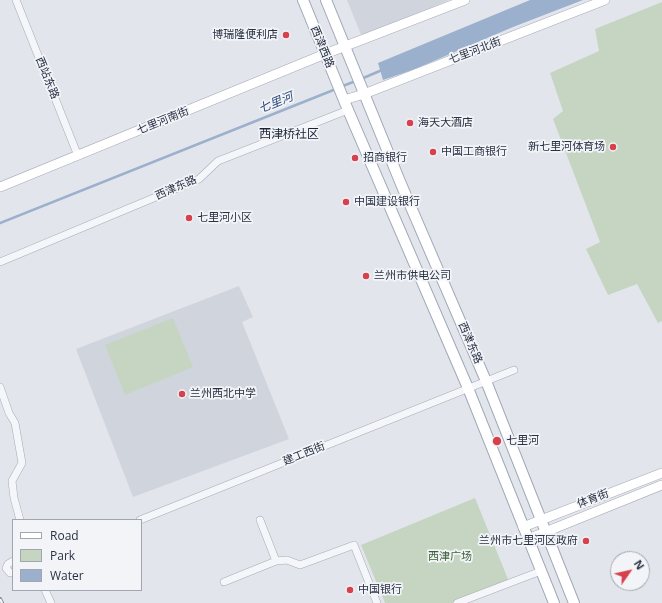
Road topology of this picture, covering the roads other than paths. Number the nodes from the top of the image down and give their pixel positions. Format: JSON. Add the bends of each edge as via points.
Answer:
{"nodes":[{"id":1,"x":16,"y":0,"type":"edge"},
{"id":2,"x":303,"y":0,"type":"edge"},
{"id":3,"x":326,"y":0,"type":"edge"},
{"id":4,"x":465,"y":0,"type":"edge"},
{"id":5,"x":605,"y":0,"type":"edge"},
{"id":6,"x":345,"y":47,"type":"junction"},
{"id":7,"x":325,"y":54,"type":"junction"},
{"id":8,"x":362,"y":90,"type":"junction"},
{"id":9,"x":345,"y":101,"type":"junction"},
{"id":10,"x":78,"y":156,"type":"junction"},
{"id":11,"x":0,"y":187,"type":"edge"},
{"id":12,"x":0,"y":262,"type":"edge"},
{"id":13,"x":514,"y":370,"type":"dead end"},
{"id":14,"x":486,"y":381,"type":"junction"},
{"id":15,"x":0,"y":388,"type":"edge"},
{"id":16,"x":468,"y":388,"type":"junction"},
{"id":17,"x":662,"y":473,"type":"edge"},
{"id":18,"x":662,"y":485,"type":"edge"},
{"id":19,"x":20,"y":519,"type":"edge"},
{"id":20,"x":142,"y":519,"type":"edge"},
{"id":21,"x":541,"y":519,"type":"junction"},
{"id":22,"x":260,"y":520,"type":"dead end"},
{"id":23,"x":523,"y":525,"type":"junction"},
{"id":24,"x":546,"y":532,"type":"junction"},
{"id":25,"x":528,"y":539,"type":"junction"},
{"id":26,"x":276,"y":561,"type":"junction"},
{"id":27,"x":12,"y":562,"type":"edge"},
{"id":28,"x":541,"y":571,"type":"junction"},
{"id":29,"x":12,"y":572,"type":"edge"},
{"id":30,"x":224,"y":582,"type":"dead end"},
{"id":31,"x":45,"y":591,"type":"edge"},
{"id":32,"x":51,"y":603,"type":"edge"},
{"id":33,"x":377,"y":603,"type":"edge"},
{"id":34,"x":457,"y":603,"type":"edge"},
{"id":35,"x":554,"y":603,"type":"edge"},
{"id":36,"x":574,"y":603,"type":"edge"}],
"edges":[{"from":1,"to":10,"type":"street","name":"西站东路"},
{"from":2,"to":7,"type":"main road","name":"西津西路"},
{"from":3,"to":6,"type":"main road","name":"西津西路"},
{"from":4,"to":6,"type":"street"},
{"from":5,"to":8,"type":"street","name":"七里河北街"},
{"from":6,"to":7,"type":"street"},
{"from":6,"to":8,"type":"main road","name":"西津西路"},
{"from":7,"to":9,"type":"main road","name":"西津西路"},
{"from":7,"to":10,"type":"street","name":"七里河南街"},
{"from":8,"to":9,"type":"street","name":"七里河北街"},
{"from":8,"to":14,"type":"main road","name":"西津东路"},
{"from":9,"to":12,"type":"street","name":"西津东路","via":[[218,161],[199,179]]},
{"from":9,"to":16,"type":"main road","name":"西津东路"},
{"from":10,"to":11,"type":"street","name":"七里河南街"},
{"from":13,"to":14,"type":"street","name":"建工西街"},
{"from":14,"to":16,"type":"street","name":"建工西街"},
{"from":14,"to":21,"type":"main road","name":"西津东路"},
{"from":15,"to":19,"type":"street","via":[[15,423],[22,463],[12,481]]},
{"from":16,"to":20,"type":"street","name":"建工西街"},
{"from":16,"to":23,"type":"main road","name":"西津东路"},
{"from":17,"to":21,"type":"street","name":"体育街"},
{"from":18,"to":24,"type":"street","name":"体育街"},
{"from":21,"to":23,"type":"street","name":"体育街"},
{"from":21,"to":24,"type":"main road","name":"西津东路"},
{"from":22,"to":26,"type":"street"},
{"from":23,"to":25,"type":"main road"},
{"from":24,"to":25,"type":"street","name":"体育街"},
{"from":24,"to":36,"type":"main road","name":"西津东路"},
{"from":25,"to":28,"type":"main road"},
{"from":26,"to":30,"type":"street"},
{"from":26,"to":33,"type":"street","via":[[287,560],[300,565],[354,545]]},
{"from":27,"to":29,"type":"street","via":[[6,568]]},
{"from":28,"to":34,"type":"street"},
{"from":28,"to":35,"type":"main road"},
{"from":31,"to":32,"type":"street"}]}
